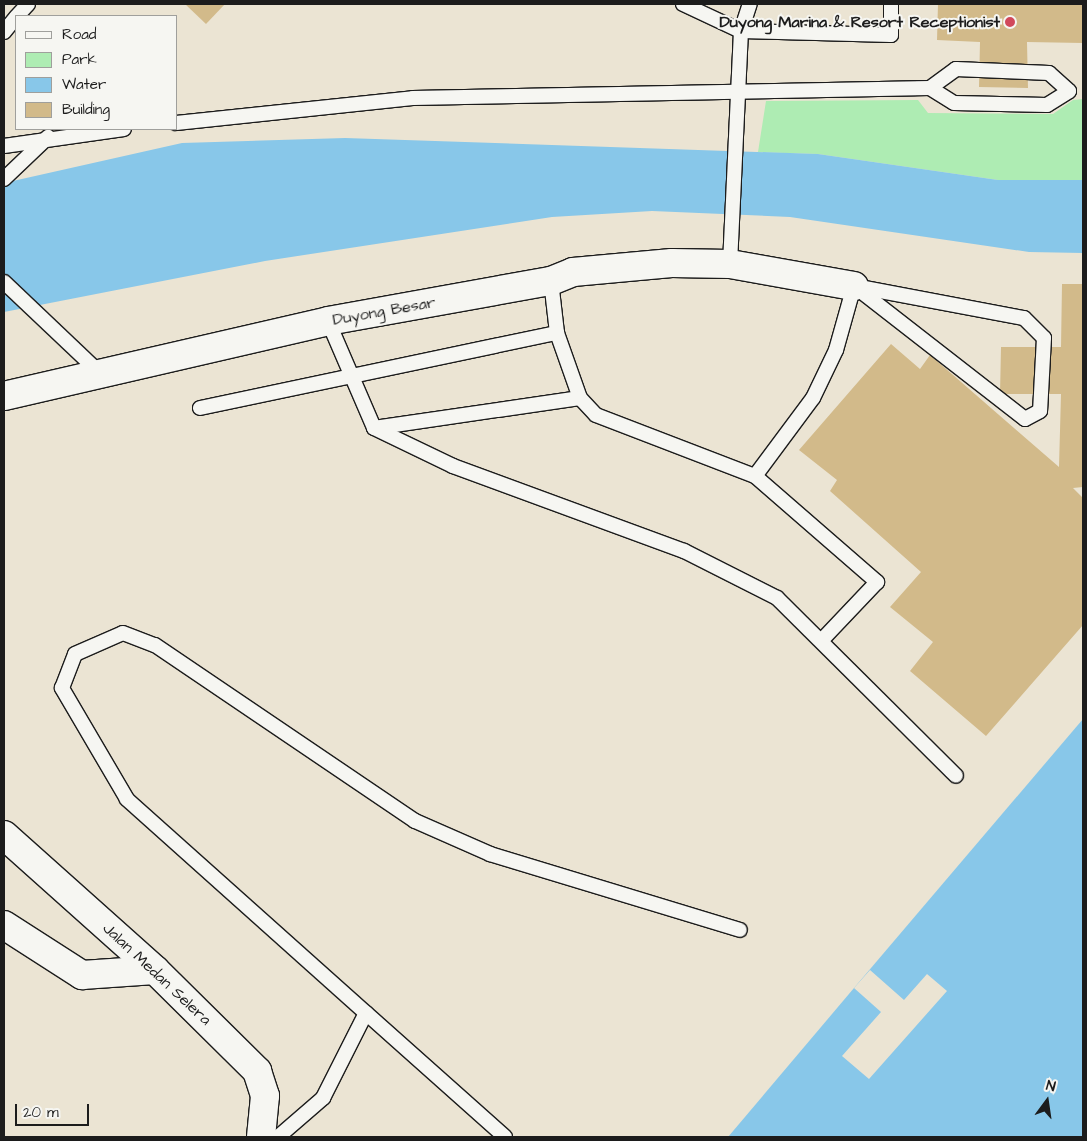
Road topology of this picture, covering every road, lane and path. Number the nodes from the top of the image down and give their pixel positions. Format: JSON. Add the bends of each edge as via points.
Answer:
{"nodes":[{"id":1,"x":28,"y":4,"type":"edge"},
{"id":2,"x":683,"y":4,"type":"edge"},
{"id":3,"x":750,"y":4,"type":"edge"},
{"id":4,"x":891,"y":4,"type":"edge"},
{"id":5,"x":19,"y":15,"type":"edge"},
{"id":6,"x":15,"y":19,"type":"edge"},
{"id":7,"x":741,"y":31,"type":"junction"},
{"id":8,"x":4,"y":32,"type":"edge"},
{"id":9,"x":930,"y":88,"type":"junction"},
{"id":10,"x":739,"y":89,"type":"junction"},
{"id":11,"x":178,"y":123,"type":"edge"},
{"id":12,"x":115,"y":130,"type":"edge"},
{"id":13,"x":49,"y":137,"type":"junction"},
{"id":14,"x":4,"y":146,"type":"edge"},
{"id":15,"x":4,"y":179,"type":"edge"},
{"id":16,"x":730,"y":264,"type":"junction"},
{"id":17,"x":551,"y":281,"type":"junction"},
{"id":18,"x":4,"y":282,"type":"edge"},
{"id":19,"x":854,"y":286,"type":"junction"},
{"id":20,"x":328,"y":321,"type":"junction"},
{"id":21,"x":557,"y":333,"type":"junction"},
{"id":22,"x":99,"y":372,"type":"junction"},
{"id":23,"x":349,"y":378,"type":"junction"},
{"id":24,"x":4,"y":396,"type":"edge"},
{"id":25,"x":580,"y":398,"type":"junction"},
{"id":26,"x":200,"y":408,"type":"dead end"},
{"id":27,"x":374,"y":428,"type":"junction"},
{"id":28,"x":755,"y":476,"type":"junction"},
{"id":29,"x":820,"y":641,"type":"junction"},
{"id":30,"x":956,"y":776,"type":"dead end"},
{"id":31,"x":4,"y":835,"type":"edge"},
{"id":32,"x":4,"y":925,"type":"edge"},
{"id":33,"x":740,"y":930,"type":"dead end"},
{"id":34,"x":155,"y":970,"type":"junction"},
{"id":35,"x":366,"y":1013,"type":"junction"},
{"id":36,"x":261,"y":1137,"type":"edge"},
{"id":37,"x":278,"y":1137,"type":"edge"},
{"id":38,"x":506,"y":1137,"type":"edge"}],
"edges":[{"from":1,"to":5,"type":"lane"},
{"from":2,"to":7,"type":"lane"},
{"from":3,"to":7,"type":"lane"},
{"from":4,"to":7,"type":"lane","via":[[891,35]]},
{"from":6,"to":8,"type":"lane"},
{"from":7,"to":10,"type":"lane"},
{"from":9,"to":9,"type":"lane","via":[[956,69],[1049,73],[1069,91],[1047,105],[954,104]]},
{"from":9,"to":10,"type":"lane"},
{"from":10,"to":11,"type":"lane","via":[[413,98]]},
{"from":10,"to":16,"type":"lane","via":[[735,227]]},
{"from":12,"to":13,"type":"lane"},
{"from":13,"to":14,"type":"lane"},
{"from":13,"to":15,"type":"lane"},
{"from":16,"to":17,"type":"street","name":"Duyong Besar","via":[[615,268],[573,272]]},
{"from":16,"to":19,"type":"street","name":"Duyong Besar"},
{"from":17,"to":20,"type":"street","name":"Duyong Besar"},
{"from":17,"to":21,"type":"lane"},
{"from":18,"to":22,"type":"lane"},
{"from":19,"to":19,"type":"lane","via":[[1024,318],[1044,338],[1040,410],[1025,420]]},
{"from":19,"to":28,"type":"lane","via":[[836,350],[813,398]]},
{"from":20,"to":22,"type":"street","name":"Duyong Besar"},
{"from":20,"to":23,"type":"lane"},
{"from":21,"to":23,"type":"lane"},
{"from":21,"to":25,"type":"lane"},
{"from":22,"to":24,"type":"street","name":"Duyong Besar"},
{"from":23,"to":26,"type":"lane"},
{"from":23,"to":27,"type":"lane"},
{"from":25,"to":27,"type":"lane"},
{"from":25,"to":28,"type":"lane","via":[[596,415]]},
{"from":27,"to":29,"type":"lane","via":[[453,466],[684,552],[777,598]]},
{"from":28,"to":29,"type":"lane","via":[[877,582]]},
{"from":29,"to":30,"type":"lane"},
{"from":31,"to":34,"type":"street","name":"Jalan Medan Selera"},
{"from":32,"to":34,"type":"street","via":[[82,974]]},
{"from":33,"to":35,"type":"lane","via":[[490,854],[415,821],[155,645],[123,633],[75,654],[62,688],[127,799]]},
{"from":34,"to":36,"type":"street","name":"Jalan Medan Selera","via":[[257,1071],[265,1096]]},
{"from":35,"to":37,"type":"lane","via":[[323,1098]]},
{"from":35,"to":38,"type":"lane"}]}
